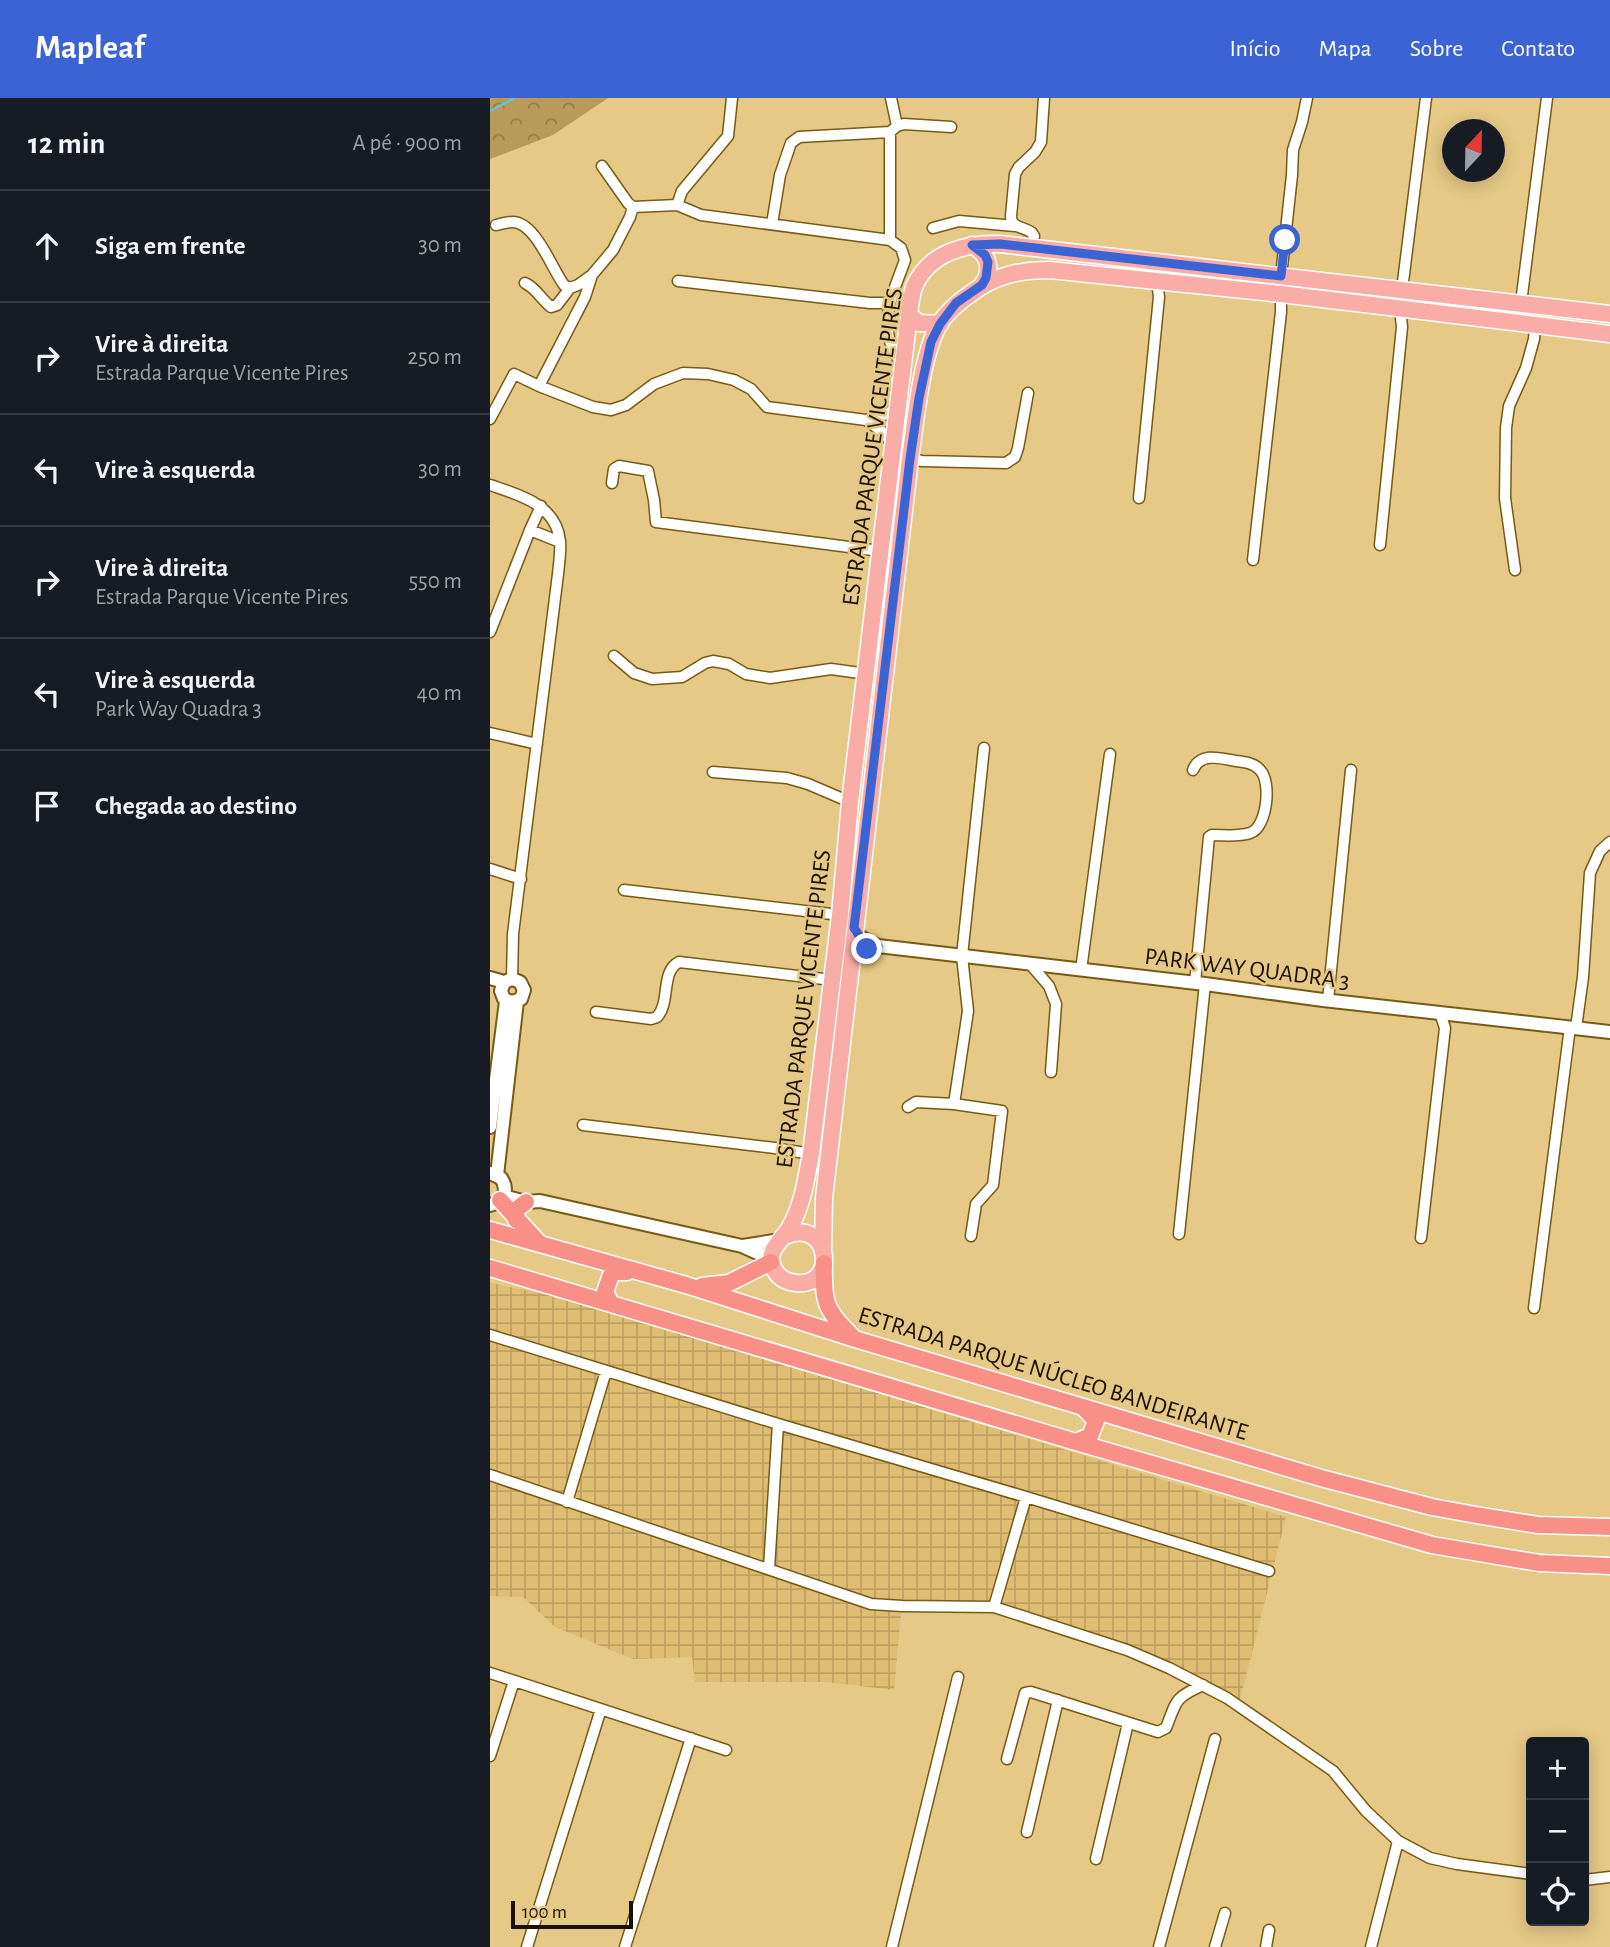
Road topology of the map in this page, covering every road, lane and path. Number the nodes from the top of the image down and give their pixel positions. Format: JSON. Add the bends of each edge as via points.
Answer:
{"nodes":[{"id":1,"x":732,"y":98,"type":"edge"},
{"id":2,"x":891,"y":98,"type":"edge"},
{"id":3,"x":1044,"y":98,"type":"edge"},
{"id":4,"x":1307,"y":98,"type":"edge"},
{"id":5,"x":1426,"y":98,"type":"edge"},
{"id":6,"x":1547,"y":98,"type":"edge"},
{"id":7,"x":951,"y":127,"type":"dead end"},
{"id":8,"x":893,"y":129,"type":"junction"},
{"id":9,"x":602,"y":166,"type":"dead end"},
{"id":10,"x":677,"y":205,"type":"junction"},
{"id":11,"x":633,"y":207,"type":"junction"},
{"id":12,"x":772,"y":224,"type":"junction"},
{"id":13,"x":496,"y":225,"type":"dead end"},
{"id":14,"x":1015,"y":226,"type":"junction"},
{"id":15,"x":933,"y":228,"type":"dead end"},
{"id":16,"x":890,"y":240,"type":"junction"},
{"id":17,"x":972,"y":245,"type":"junction"},
{"id":18,"x":1031,"y":249,"type":"junction"},
{"id":19,"x":592,"y":275,"type":"junction"},
{"id":20,"x":1281,"y":276,"type":"junction"},
{"id":21,"x":678,"y":281,"type":"dead end"},
{"id":22,"x":1157,"y":281,"type":"junction"},
{"id":23,"x":525,"y":283,"type":"dead end"},
{"id":24,"x":982,"y":285,"type":"junction"},
{"id":25,"x":570,"y":288,"type":"junction"},
{"id":26,"x":1402,"y":290,"type":"junction"},
{"id":27,"x":1281,"y":294,"type":"junction"},
{"id":28,"x":889,"y":303,"type":"junction"},
{"id":29,"x":1521,"y":303,"type":"junction"},
{"id":30,"x":1400,"y":309,"type":"junction"},
{"id":31,"x":1610,"y":314,"type":"edge"},
{"id":32,"x":909,"y":315,"type":"junction"},
{"id":33,"x":940,"y":324,"type":"junction"},
{"id":34,"x":1535,"y":325,"type":"junction"},
{"id":35,"x":1610,"y":334,"type":"edge"},
{"id":36,"x":902,"y":368,"type":"junction"},
{"id":37,"x":539,"y":386,"type":"junction"},
{"id":38,"x":1028,"y":393,"type":"dead end"},
{"id":39,"x":898,"y":406,"type":"junction"},
{"id":40,"x":490,"y":419,"type":"edge"},
{"id":41,"x":866,"y":420,"type":"junction"},
{"id":42,"x":893,"y":445,"type":"junction"},
{"id":43,"x":910,"y":459,"type":"junction"},
{"id":44,"x":611,"y":483,"type":"dead end"},
{"id":45,"x":490,"y":485,"type":"edge"},
{"id":46,"x":1139,"y":498,"type":"dead end"},
{"id":47,"x":541,"y":506,"type":"junction"},
{"id":48,"x":530,"y":530,"type":"junction"},
{"id":49,"x":560,"y":542,"type":"junction"},
{"id":50,"x":1380,"y":545,"type":"dead end"},
{"id":51,"x":880,"y":551,"type":"junction"},
{"id":52,"x":1253,"y":560,"type":"dead end"},
{"id":53,"x":1515,"y":570,"type":"dead end"},
{"id":54,"x":490,"y":632,"type":"edge"},
{"id":55,"x":614,"y":656,"type":"dead end"},
{"id":56,"x":867,"y":674,"type":"junction"},
{"id":57,"x":861,"y":711,"type":"junction"},
{"id":58,"x":879,"y":712,"type":"junction"},
{"id":59,"x":490,"y":733,"type":"edge"},
{"id":60,"x":537,"y":744,"type":"junction"},
{"id":61,"x":984,"y":748,"type":"dead end"},
{"id":62,"x":1110,"y":754,"type":"dead end"},
{"id":63,"x":1193,"y":770,"type":"dead end"},
{"id":64,"x":1351,"y":770,"type":"dead end"},
{"id":65,"x":713,"y":772,"type":"dead end"},
{"id":66,"x":850,"y":802,"type":"junction"},
{"id":67,"x":1610,"y":842,"type":"edge"},
{"id":68,"x":490,"y":869,"type":"edge"},
{"id":69,"x":521,"y":879,"type":"junction"},
{"id":70,"x":624,"y":890,"type":"dead end"},
{"id":71,"x":840,"y":915,"type":"junction"},
{"id":72,"x":854,"y":928,"type":"junction"},
{"id":73,"x":878,"y":946,"type":"junction"},
{"id":74,"x":962,"y":956,"type":"junction"},
{"id":75,"x":852,"y":957,"type":"junction"},
{"id":76,"x":1031,"y":964,"type":"junction"},
{"id":77,"x":1081,"y":970,"type":"junction"},
{"id":78,"x":490,"y":978,"type":"edge"},
{"id":79,"x":832,"y":980,"type":"junction"},
{"id":80,"x":508,"y":981,"type":"junction"},
{"id":81,"x":1200,"y":984,"type":"junction"},
{"id":82,"x":504,"y":998,"type":"edge"},
{"id":83,"x":1328,"y":1000,"type":"junction"},
{"id":84,"x":596,"y":1012,"type":"dead end"},
{"id":85,"x":1440,"y":1013,"type":"junction"},
{"id":86,"x":1455,"y":1014,"type":"junction"},
{"id":87,"x":1446,"y":1028,"type":"junction"},
{"id":88,"x":1573,"y":1028,"type":"junction"},
{"id":89,"x":1610,"y":1032,"type":"edge"},
{"id":90,"x":1051,"y":1072,"type":"dead end"},
{"id":91,"x":954,"y":1104,"type":"junction"},
{"id":92,"x":908,"y":1107,"type":"dead end"},
{"id":93,"x":583,"y":1125,"type":"dead end"},
{"id":94,"x":490,"y":1127,"type":"edge"},
{"id":95,"x":810,"y":1154,"type":"junction"},
{"id":96,"x":493,"y":1174,"type":"edge"},
{"id":97,"x":500,"y":1197,"type":"edge"},
{"id":98,"x":533,"y":1202,"type":"junction"},
{"id":99,"x":516,"y":1220,"type":"junction"},
{"id":100,"x":490,"y":1230,"type":"edge"},
{"id":101,"x":1179,"y":1234,"type":"dead end"},
{"id":102,"x":971,"y":1236,"type":"dead end"},
{"id":103,"x":783,"y":1238,"type":"junction"},
{"id":104,"x":1421,"y":1238,"type":"dead end"},
{"id":105,"x":541,"y":1245,"type":"junction"},
{"id":106,"x":742,"y":1246,"type":"junction"},
{"id":107,"x":824,"y":1257,"type":"junction"},
{"id":108,"x":771,"y":1260,"type":"junction"},
{"id":109,"x":490,"y":1268,"type":"edge"},
{"id":110,"x":633,"y":1272,"type":"junction"},
{"id":111,"x":686,"y":1285,"type":"junction"},
{"id":112,"x":611,"y":1304,"type":"junction"},
{"id":113,"x":1534,"y":1308,"type":"dead end"},
{"id":114,"x":490,"y":1335,"type":"edge"},
{"id":115,"x":855,"y":1339,"type":"junction"},
{"id":116,"x":606,"y":1371,"type":"junction"},
{"id":117,"x":1083,"y":1406,"type":"junction"},
{"id":118,"x":778,"y":1424,"type":"junction"},
{"id":119,"x":1076,"y":1443,"type":"junction"},
{"id":120,"x":490,"y":1475,"type":"edge"},
{"id":121,"x":1026,"y":1497,"type":"junction"},
{"id":122,"x":567,"y":1502,"type":"junction"},
{"id":123,"x":1610,"y":1527,"type":"edge"},
{"id":124,"x":1610,"y":1566,"type":"edge"},
{"id":125,"x":769,"y":1569,"type":"junction"},
{"id":126,"x":1269,"y":1571,"type":"dead end"},
{"id":127,"x":994,"y":1607,"type":"junction"},
{"id":128,"x":490,"y":1673,"type":"edge"},
{"id":129,"x":958,"y":1677,"type":"dead end"},
{"id":130,"x":514,"y":1681,"type":"junction"},
{"id":131,"x":1203,"y":1685,"type":"junction"},
{"id":132,"x":1058,"y":1700,"type":"junction"},
{"id":133,"x":601,"y":1709,"type":"junction"},
{"id":134,"x":1128,"y":1723,"type":"junction"},
{"id":135,"x":691,"y":1738,"type":"junction"},
{"id":136,"x":1215,"y":1739,"type":"dead end"},
{"id":137,"x":726,"y":1750,"type":"dead end"},
{"id":138,"x":490,"y":1756,"type":"edge"},
{"id":139,"x":1007,"y":1759,"type":"dead end"},
{"id":140,"x":1027,"y":1832,"type":"dead end"},
{"id":141,"x":1398,"y":1841,"type":"junction"},
{"id":142,"x":1096,"y":1859,"type":"dead end"},
{"id":143,"x":1526,"y":1873,"type":"edge"},
{"id":144,"x":1610,"y":1877,"type":"edge"},
{"id":145,"x":1589,"y":1879,"type":"edge"},
{"id":146,"x":1225,"y":1913,"type":"dead end"},
{"id":147,"x":1269,"y":1930,"type":"dead end"},
{"id":148,"x":527,"y":1947,"type":"edge"},
{"id":149,"x":625,"y":1947,"type":"edge"},
{"id":150,"x":892,"y":1947,"type":"edge"},
{"id":151,"x":1159,"y":1947,"type":"edge"},
{"id":152,"x":1215,"y":1947,"type":"edge"},
{"id":153,"x":1266,"y":1947,"type":"edge"},
{"id":154,"x":1371,"y":1947,"type":"edge"}],
"edges":[{"from":1,"to":10,"type":"street","via":[[728,136],[682,191]]},
{"from":2,"to":8,"type":"street"},
{"from":3,"to":14,"type":"street","via":[[1041,142],[1014,180],[1010,216]]},
{"from":4,"to":20,"type":"street","via":[[1293,150]]},
{"from":5,"to":26,"type":"street"},
{"from":6,"to":29,"type":"street"},
{"from":7,"to":8,"type":"street","via":[[904,124]]},
{"from":8,"to":12,"type":"street","via":[[808,135],[791,143]]},
{"from":8,"to":16,"type":"street"},
{"from":9,"to":11,"type":"street"},
{"from":10,"to":11,"type":"street"},
{"from":10,"to":12,"type":"street","via":[[701,215]]},
{"from":11,"to":19,"type":"street","via":[[613,250]]},
{"from":12,"to":16,"type":"street"},
{"from":13,"to":25,"type":"street","via":[[514,221],[524,225]]},
{"from":14,"to":15,"type":"street","via":[[959,221]]},
{"from":14,"to":18,"type":"street","via":[[1032,233]]},
{"from":16,"to":28,"type":"street","via":[[901,248],[905,260]]},
{"from":17,"to":18,"type":"main road","name":"ESTRADA PARQUE VICENTE PIRES"},
{"from":17,"to":24,"type":"main road","via":[[988,262]]},
{"from":17,"to":32,"type":"main road","name":"ESTRADA PARQUE VICENTE PIRES","via":[[956,248],[920,276]]},
{"from":18,"to":20,"type":"main road","name":"ESTRADA PARQUE VICENTE PIRES"},
{"from":19,"to":25,"type":"street"},
{"from":19,"to":37,"type":"street"},
{"from":20,"to":26,"type":"main road","name":"ESTRADA PARQUE VICENTE PIRES"},
{"from":21,"to":28,"type":"street"},
{"from":22,"to":24,"type":"main road","name":"ESTRADA PARQUE VICENTE PIRES","via":[[1034,270]]},
{"from":22,"to":27,"type":"main road","name":"ESTRADA PARQUE VICENTE PIRES"},
{"from":22,"to":46,"type":"street"},
{"from":23,"to":25,"type":"street","via":[[551,307]]},
{"from":24,"to":33,"type":"main road","name":"ESTRADA PARQUE VICENTE PIRES","via":[[956,303]]},
{"from":26,"to":29,"type":"main road","name":"ESTRADA PARQUE VICENTE PIRES"},
{"from":27,"to":30,"type":"main road","name":"ESTRADA PARQUE VICENTE PIRES"},
{"from":27,"to":52,"type":"street"},
{"from":28,"to":36,"type":"street","via":[[889,341]]},
{"from":29,"to":31,"type":"main road","name":"ESTRADA PARQUE VICENTE PIRES"},
{"from":30,"to":34,"type":"main road","name":"ESTRADA PARQUE VICENTE PIRES"},
{"from":30,"to":50,"type":"street","via":[[1402,327]]},
{"from":32,"to":33,"type":"main road","via":[[919,323]]},
{"from":32,"to":36,"type":"main road","name":"ESTRADA PARQUE VICENTE PIRES"},
{"from":33,"to":43,"type":"main road","name":"ESTRADA PARQUE VICENTE PIRES","via":[[925,365]]},
{"from":34,"to":35,"type":"main road","name":"ESTRADA PARQUE VICENTE PIRES"},
{"from":34,"to":53,"type":"street","via":[[1506,428],[1505,498]]},
{"from":36,"to":39,"type":"main road","name":"ESTRADA PARQUE VICENTE PIRES"},
{"from":37,"to":40,"type":"street","via":[[514,374]]},
{"from":37,"to":41,"type":"street","via":[[611,410],[683,373],[708,374],[751,389],[767,407]]},
{"from":38,"to":43,"type":"street","via":[[1012,461]]},
{"from":39,"to":41,"type":"street"},
{"from":39,"to":42,"type":"main road","name":"ESTRADA PARQUE VICENTE PIRES"},
{"from":41,"to":42,"type":"street"},
{"from":42,"to":51,"type":"main road","name":"ESTRADA PARQUE VICENTE PIRES"},
{"from":43,"to":58,"type":"main road","name":"ESTRADA PARQUE VICENTE PIRES"},
{"from":44,"to":51,"type":"street","via":[[619,466],[648,471],[656,522]]},
{"from":45,"to":47,"type":"street"},
{"from":47,"to":48,"type":"street"},
{"from":47,"to":49,"type":"street","via":[[552,517]]},
{"from":48,"to":49,"type":"street"},
{"from":48,"to":54,"type":"street"},
{"from":49,"to":60,"type":"street"},
{"from":51,"to":56,"type":"main road","name":"ESTRADA PARQUE VICENTE PIRES"},
{"from":55,"to":56,"type":"street","via":[[634,673],[652,679],[682,677],[713,661],[756,677],[831,669]]},
{"from":56,"to":57,"type":"main road","name":"ESTRADA PARQUE VICENTE PIRES"},
{"from":57,"to":58,"type":"main road","via":[[873,707]]},
{"from":57,"to":66,"type":"main road","name":"ESTRADA PARQUE VICENTE PIRES"},
{"from":58,"to":72,"type":"main road","name":"ESTRADA PARQUE VICENTE PIRES"},
{"from":59,"to":60,"type":"street"},
{"from":60,"to":69,"type":"street"},
{"from":61,"to":74,"type":"street"},
{"from":62,"to":77,"type":"street"},
{"from":63,"to":81,"type":"street","via":[[1202,759],[1212,757],[1251,763],[1266,777],[1267,789],[1255,830],[1209,837]]},
{"from":64,"to":83,"type":"street"},
{"from":65,"to":66,"type":"street","via":[[787,778]]},
{"from":66,"to":71,"type":"main road","name":"ESTRADA PARQUE VICENTE PIRES"},
{"from":67,"to":88,"type":"street","via":[[1600,851],[1590,873],[1583,977]]},
{"from":68,"to":69,"type":"street"},
{"from":69,"to":80,"type":"street"},
{"from":70,"to":71,"type":"street"},
{"from":71,"to":79,"type":"main road","name":"ESTRADA PARQUE VICENTE PIRES"},
{"from":72,"to":73,"type":"street","via":[[860,937]]},
{"from":72,"to":75,"type":"main road","name":"ESTRADA PARQUE VICENTE PIRES"},
{"from":73,"to":74,"type":"street","name":"PARK WAY QUADRA 3"},
{"from":73,"to":75,"type":"street","name":"PARK WAY QUADRA 3"},
{"from":74,"to":76,"type":"street","name":"PARK WAY QUADRA 3"},
{"from":74,"to":91,"type":"street","via":[[968,1011]]},
{"from":75,"to":107,"type":"main road","name":"ESTRADA PARQUE VICENTE PIRES","via":[[824,1198]]},
{"from":76,"to":77,"type":"street","name":"PARK WAY QUADRA 3"},
{"from":76,"to":90,"type":"street","via":[[1049,986],[1056,1004]]},
{"from":77,"to":81,"type":"street","name":"PARK WAY QUADRA 3"},
{"from":78,"to":80,"type":"street"},
{"from":79,"to":84,"type":"street","via":[[679,962],[669,972],[664,1006],[657,1017]]},
{"from":79,"to":95,"type":"main road","name":"ESTRADA PARQUE VICENTE PIRES"},
{"from":80,"to":82,"type":"street","via":[[500,991]]},
{"from":80,"to":82,"type":"street","via":[[520,982],[523,995]]},
{"from":81,"to":83,"type":"street","name":"PARK WAY QUADRA 3"},
{"from":81,"to":101,"type":"street"},
{"from":82,"to":94,"type":"street"},
{"from":82,"to":96,"type":"street"},
{"from":83,"to":85,"type":"street","name":"PARK WAY QUADRA 3"},
{"from":85,"to":86,"type":"street","name":"PARK WAY QUADRA 3"},
{"from":85,"to":87,"type":"street"},
{"from":86,"to":87,"type":"street"},
{"from":86,"to":88,"type":"street","name":"PARK WAY QUADRA 3"},
{"from":87,"to":104,"type":"street"},
{"from":88,"to":89,"type":"street","name":"PARK WAY QUADRA 3"},
{"from":88,"to":113,"type":"street"},
{"from":91,"to":92,"type":"street","via":[[916,1102]]},
{"from":91,"to":102,"type":"street","via":[[1002,1111],[993,1185],[976,1204]]},
{"from":93,"to":95,"type":"street"},
{"from":95,"to":103,"type":"main road","name":"ESTRADA PARQUE VICENTE PIRES","via":[[798,1214]]},
{"from":96,"to":97,"type":"street","via":[[501,1178]]},
{"from":97,"to":98,"type":"street"},
{"from":97,"to":99,"type":"highway"},
{"from":98,"to":99,"type":"highway","via":[[519,1206]]},
{"from":98,"to":106,"type":"street"},
{"from":99,"to":105,"type":"highway"},
{"from":100,"to":105,"type":"highway","name":"ESTRADA PARQUE NÚCLEO BANDEIRANTE"},
{"from":103,"to":106,"type":"street"},
{"from":103,"to":107,"type":"main road","via":[[798,1232],[811,1235],[821,1244]]},
{"from":103,"to":108,"type":"main road","name":"ESTRADA PARQUE VICENTE PIRES","via":[[774,1246]]},
{"from":105,"to":110,"type":"highway","name":"ESTRADA PARQUE NÚCLEO BANDEIRANTE"},
{"from":106,"to":108,"type":"street"},
{"from":107,"to":108,"type":"main road","via":[[822,1269],[813,1279],[800,1283],[782,1278]]},
{"from":107,"to":115,"type":"highway","via":[[827,1306]]},
{"from":108,"to":111,"type":"highway","via":[[729,1283]]},
{"from":109,"to":112,"type":"highway"},
{"from":110,"to":111,"type":"highway","name":"ESTRADA PARQUE NÚCLEO BANDEIRANTE"},
{"from":110,"to":112,"type":"highway","via":[[612,1272],[605,1292]]},
{"from":111,"to":115,"type":"highway","name":"ESTRADA PARQUE NÚCLEO BANDEIRANTE"},
{"from":112,"to":119,"type":"highway"},
{"from":114,"to":116,"type":"street"},
{"from":115,"to":117,"type":"highway","name":"ESTRADA PARQUE NÚCLEO BANDEIRANTE"},
{"from":116,"to":118,"type":"street"},
{"from":116,"to":122,"type":"street"},
{"from":117,"to":119,"type":"highway","via":[[1096,1421],[1090,1436]]},
{"from":117,"to":123,"type":"highway","name":"ESTRADA PARQUE NÚCLEO BANDEIRANTE","via":[[1432,1507],[1538,1525]]},
{"from":118,"to":121,"type":"street"},
{"from":118,"to":125,"type":"street"},
{"from":119,"to":124,"type":"highway","via":[[1432,1545],[1539,1563]]},
{"from":120,"to":122,"type":"street"},
{"from":121,"to":126,"type":"street"},
{"from":121,"to":127,"type":"street"},
{"from":122,"to":125,"type":"street"},
{"from":125,"to":127,"type":"street","via":[[871,1604]]},
{"from":127,"to":131,"type":"street","via":[[1127,1650]]},
{"from":128,"to":130,"type":"street"},
{"from":129,"to":150,"type":"street"},
{"from":130,"to":133,"type":"street"},
{"from":130,"to":138,"type":"street"},
{"from":131,"to":134,"type":"street","via":[[1177,1699],[1166,1728],[1158,1732]]},
{"from":131,"to":141,"type":"street","via":[[1333,1771]]},
{"from":132,"to":134,"type":"street"},
{"from":132,"to":139,"type":"street","via":[[1025,1693]]},
{"from":132,"to":140,"type":"street"},
{"from":133,"to":135,"type":"street"},
{"from":133,"to":148,"type":"street"},
{"from":134,"to":142,"type":"street"},
{"from":135,"to":137,"type":"street"},
{"from":135,"to":149,"type":"street"},
{"from":136,"to":151,"type":"street"},
{"from":141,"to":143,"type":"street","via":[[1430,1858]]},
{"from":141,"to":154,"type":"street"},
{"from":144,"to":145,"type":"street"},
{"from":146,"to":152,"type":"street"},
{"from":147,"to":153,"type":"street"}]}
